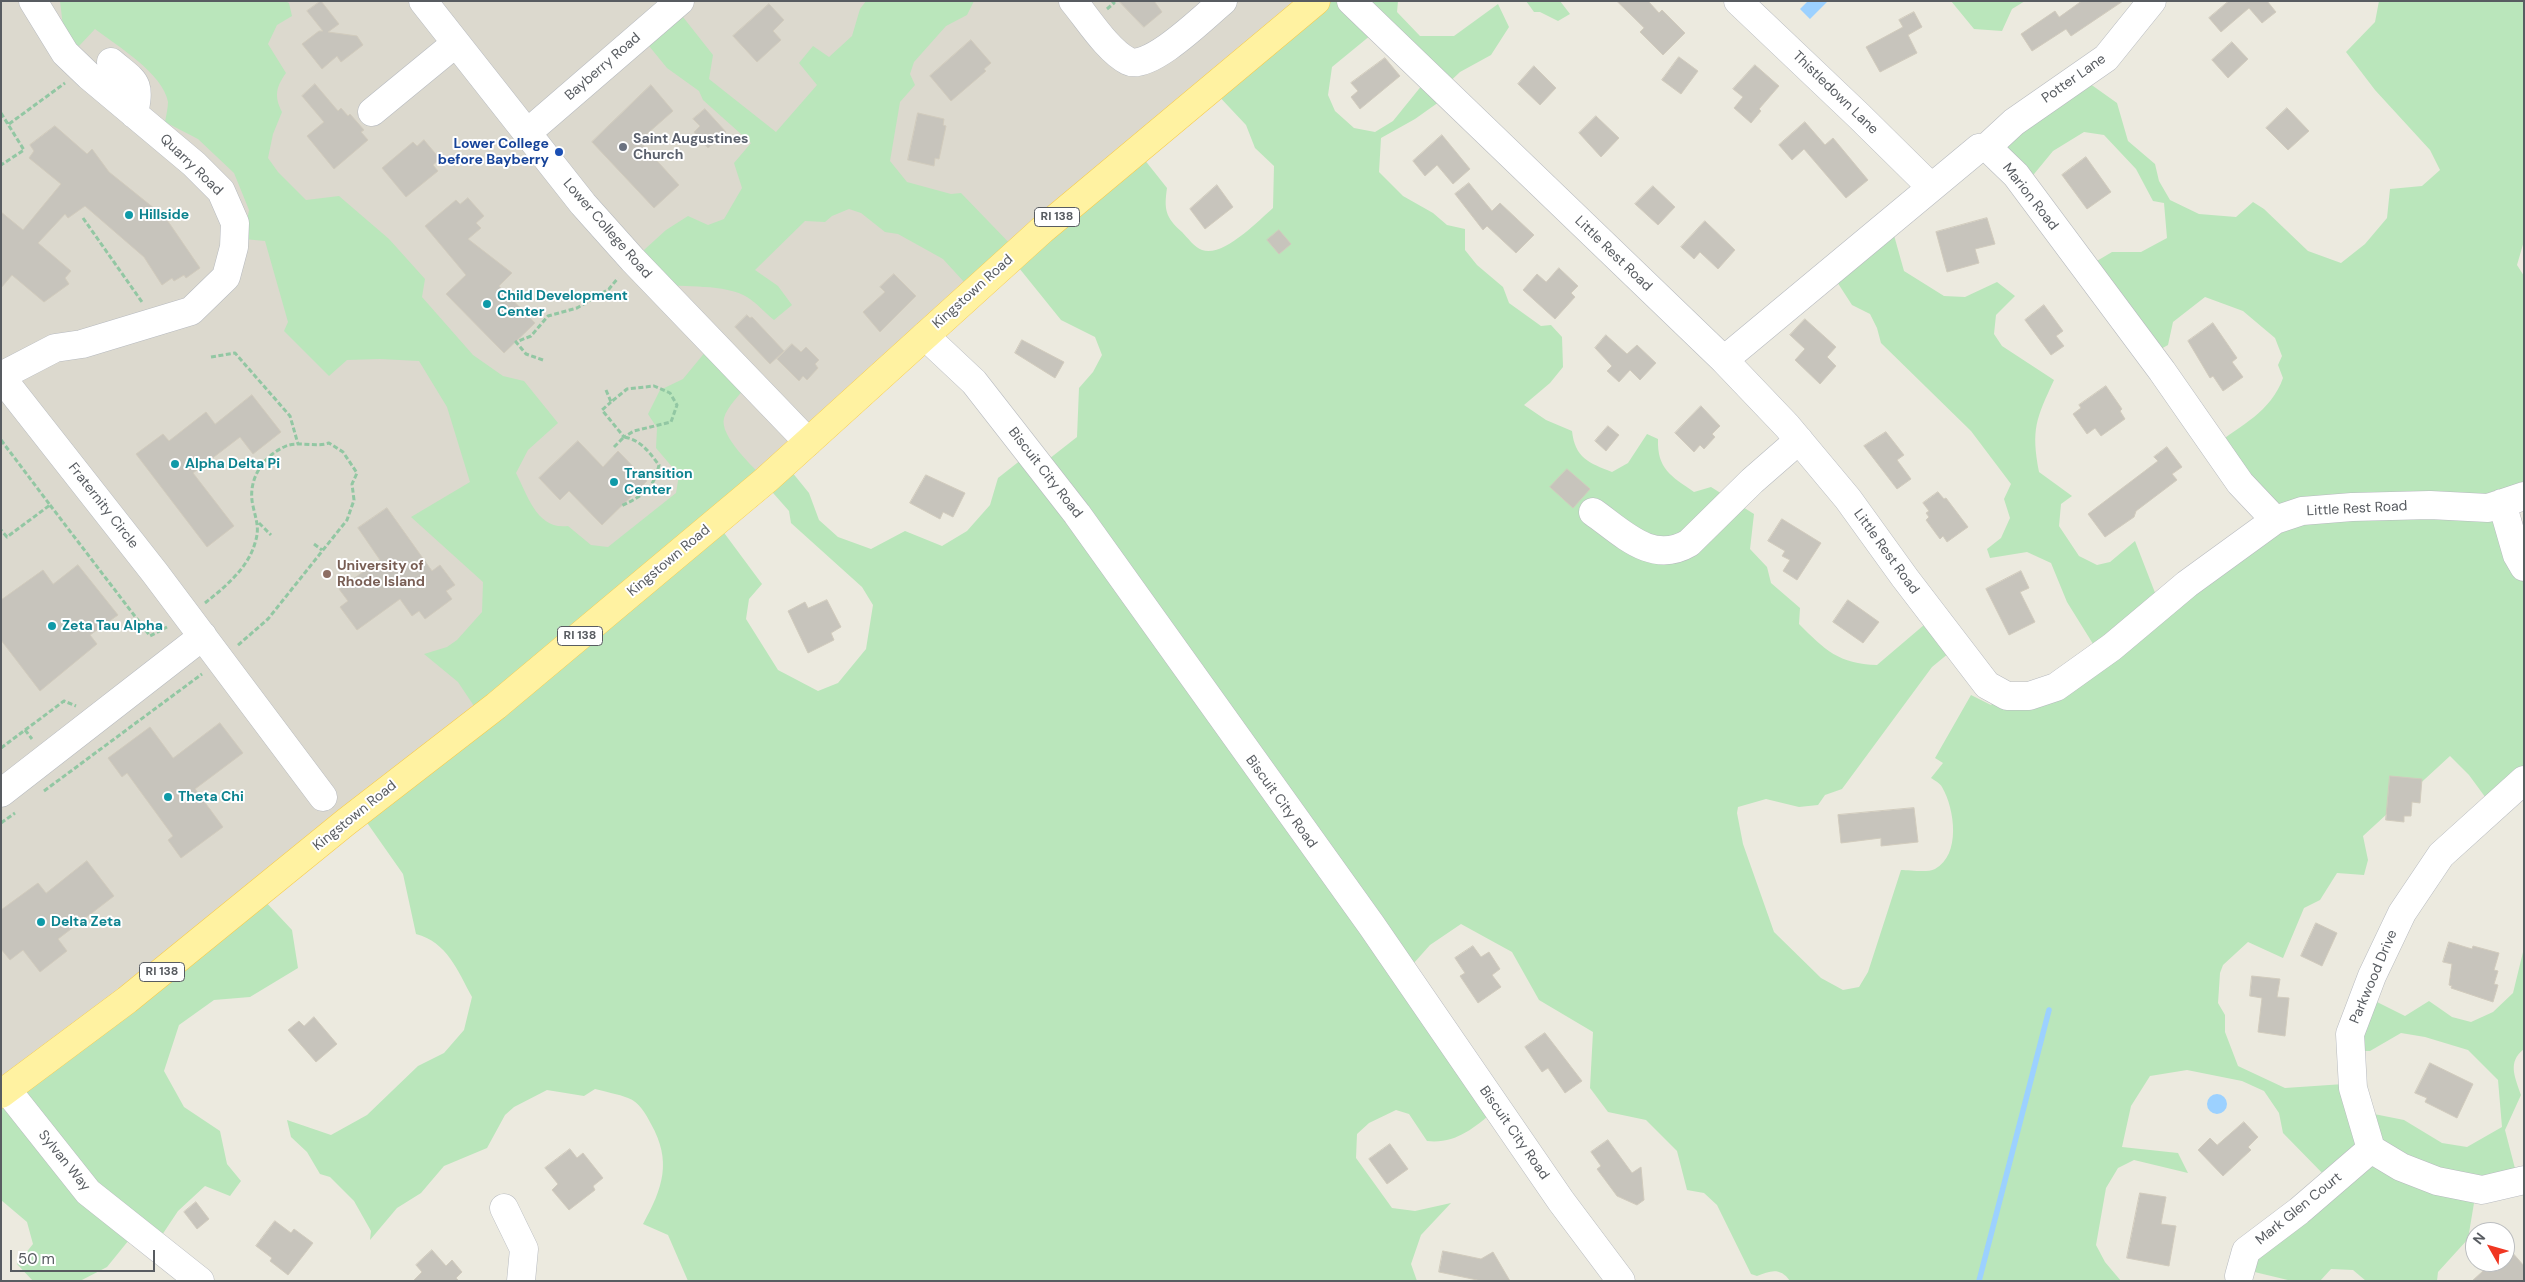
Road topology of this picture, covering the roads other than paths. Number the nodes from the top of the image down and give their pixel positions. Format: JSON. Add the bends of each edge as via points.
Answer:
{"nodes":[{"id":1,"x":33,"y":1,"type":"edge"},
{"id":2,"x":423,"y":1,"type":"edge"},
{"id":3,"x":680,"y":1,"type":"edge"},
{"id":4,"x":1073,"y":1,"type":"edge"},
{"id":5,"x":1223,"y":1,"type":"edge"},
{"id":6,"x":1316,"y":1,"type":"edge"},
{"id":7,"x":1351,"y":1,"type":"edge"},
{"id":8,"x":1738,"y":1,"type":"edge"},
{"id":9,"x":2152,"y":1,"type":"edge"},
{"id":10,"x":456,"y":42,"type":"junction"},
{"id":11,"x":111,"y":62,"type":"dead end"},
{"id":12,"x":372,"y":112,"type":"dead end"},
{"id":13,"x":134,"y":114,"type":"junction"},
{"id":14,"x":527,"y":133,"type":"junction"},
{"id":15,"x":1987,"y":147,"type":"junction"},
{"id":16,"x":1931,"y":187,"type":"junction"},
{"id":17,"x":925,"y":336,"type":"junction"},
{"id":18,"x":1724,"y":360,"type":"junction"},
{"id":19,"x":1,"y":376,"type":"edge"},
{"id":20,"x":1799,"y":440,"type":"junction"},
{"id":21,"x":808,"y":442,"type":"junction"},
{"id":22,"x":2513,"y":500,"type":"edge"},
{"id":23,"x":1593,"y":512,"type":"dead end"},
{"id":24,"x":2275,"y":520,"type":"junction"},
{"id":25,"x":2524,"y":566,"type":"edge"},
{"id":26,"x":203,"y":636,"type":"junction"},
{"id":27,"x":2524,"y":780,"type":"edge"},
{"id":28,"x":323,"y":797,"type":"dead end"},
{"id":29,"x":9,"y":802,"type":"edge"},
{"id":30,"x":4,"y":1092,"type":"edge"},
{"id":31,"x":2371,"y":1149,"type":"junction"},
{"id":32,"x":2524,"y":1180,"type":"edge"},
{"id":33,"x":504,"y":1208,"type":"dead end"},
{"id":34,"x":2239,"y":1276,"type":"dead end"},
{"id":35,"x":200,"y":1281,"type":"edge"},
{"id":36,"x":521,"y":1281,"type":"edge"},
{"id":37,"x":1621,"y":1281,"type":"edge"}],
"edges":[{"from":1,"to":13,"type":"street","name":"Quarry Road","via":[[65,53]]},
{"from":2,"to":10,"type":"street","name":"Lower College Road"},
{"from":3,"to":14,"type":"street","name":"Bayberry Road"},
{"from":4,"to":5,"type":"street","via":[[1116,53],[1130,62],[1142,62],[1162,52]]},
{"from":6,"to":17,"type":"main road","name":"Kingstown Road","number":"RI 138","via":[[1042,230]]},
{"from":7,"to":18,"type":"street","name":"Little Rest Road"},
{"from":8,"to":16,"type":"street","name":"Thistledown Lane"},
{"from":9,"to":15,"type":"street","name":"Potter Lane","via":[[2106,58],[2014,122]]},
{"from":10,"to":12,"type":"street"},
{"from":10,"to":14,"type":"street","name":"Lower College Road"},
{"from":11,"to":13,"type":"street","via":[[136,83],[139,92]]},
{"from":13,"to":19,"type":"street","name":"Quarry Road","via":[[194,164],[221,191],[229,205],[235,223],[234,247],[226,277],[191,311],[82,344],[55,348]]},
{"from":14,"to":21,"type":"street","name":"Lower College Road","via":[[583,204],[633,260]]},
{"from":15,"to":16,"type":"street","via":[[1979,148]]},
{"from":15,"to":24,"type":"street","name":"Marion Road","via":[[2016,175],[2162,370],[2240,483]]},
{"from":16,"to":18,"type":"street"},
{"from":17,"to":21,"type":"main road","name":"Kingstown Road","number":"RI 138"},
{"from":17,"to":37,"type":"street","name":"Biscuit City Road","via":[[974,382],[1083,522],[1372,926],[1561,1201]]},
{"from":18,"to":20,"type":"street","name":"Little Rest Road"},
{"from":19,"to":26,"type":"street","name":"Fraternity Circle"},
{"from":20,"to":23,"type":"street","via":[[1689,543],[1677,550],[1660,552],[1641,545]]},
{"from":20,"to":24,"type":"street","name":"Little Rest Road","via":[[1848,499],[1982,679],[2007,696],[2029,696],[2056,687]]},
{"from":21,"to":30,"type":"main road","name":"Kingstown Road","number":"RI 138","via":[[496,706],[346,822],[127,1000]]},
{"from":22,"to":24,"type":"street","name":"Little Rest Road","via":[[2488,508],[2430,505],[2302,511]]},
{"from":22,"to":25,"type":"street","via":[[2517,554]]},
{"from":26,"to":28,"type":"street","name":"Fraternity Circle"},
{"from":26,"to":29,"type":"street"},
{"from":27,"to":31,"type":"street","name":"Parkwood Drive","via":[[2441,855],[2402,913],[2372,976],[2350,1034],[2353,1088]]},
{"from":30,"to":35,"type":"street","name":"Sylvan Way","via":[[88,1192]]},
{"from":31,"to":32,"type":"street","via":[[2401,1168],[2437,1182],[2482,1190]]},
{"from":31,"to":34,"type":"street","name":"Mark Glen Court","via":[[2299,1211],[2246,1251]]},
{"from":33,"to":36,"type":"street","via":[[524,1249]]}]}
